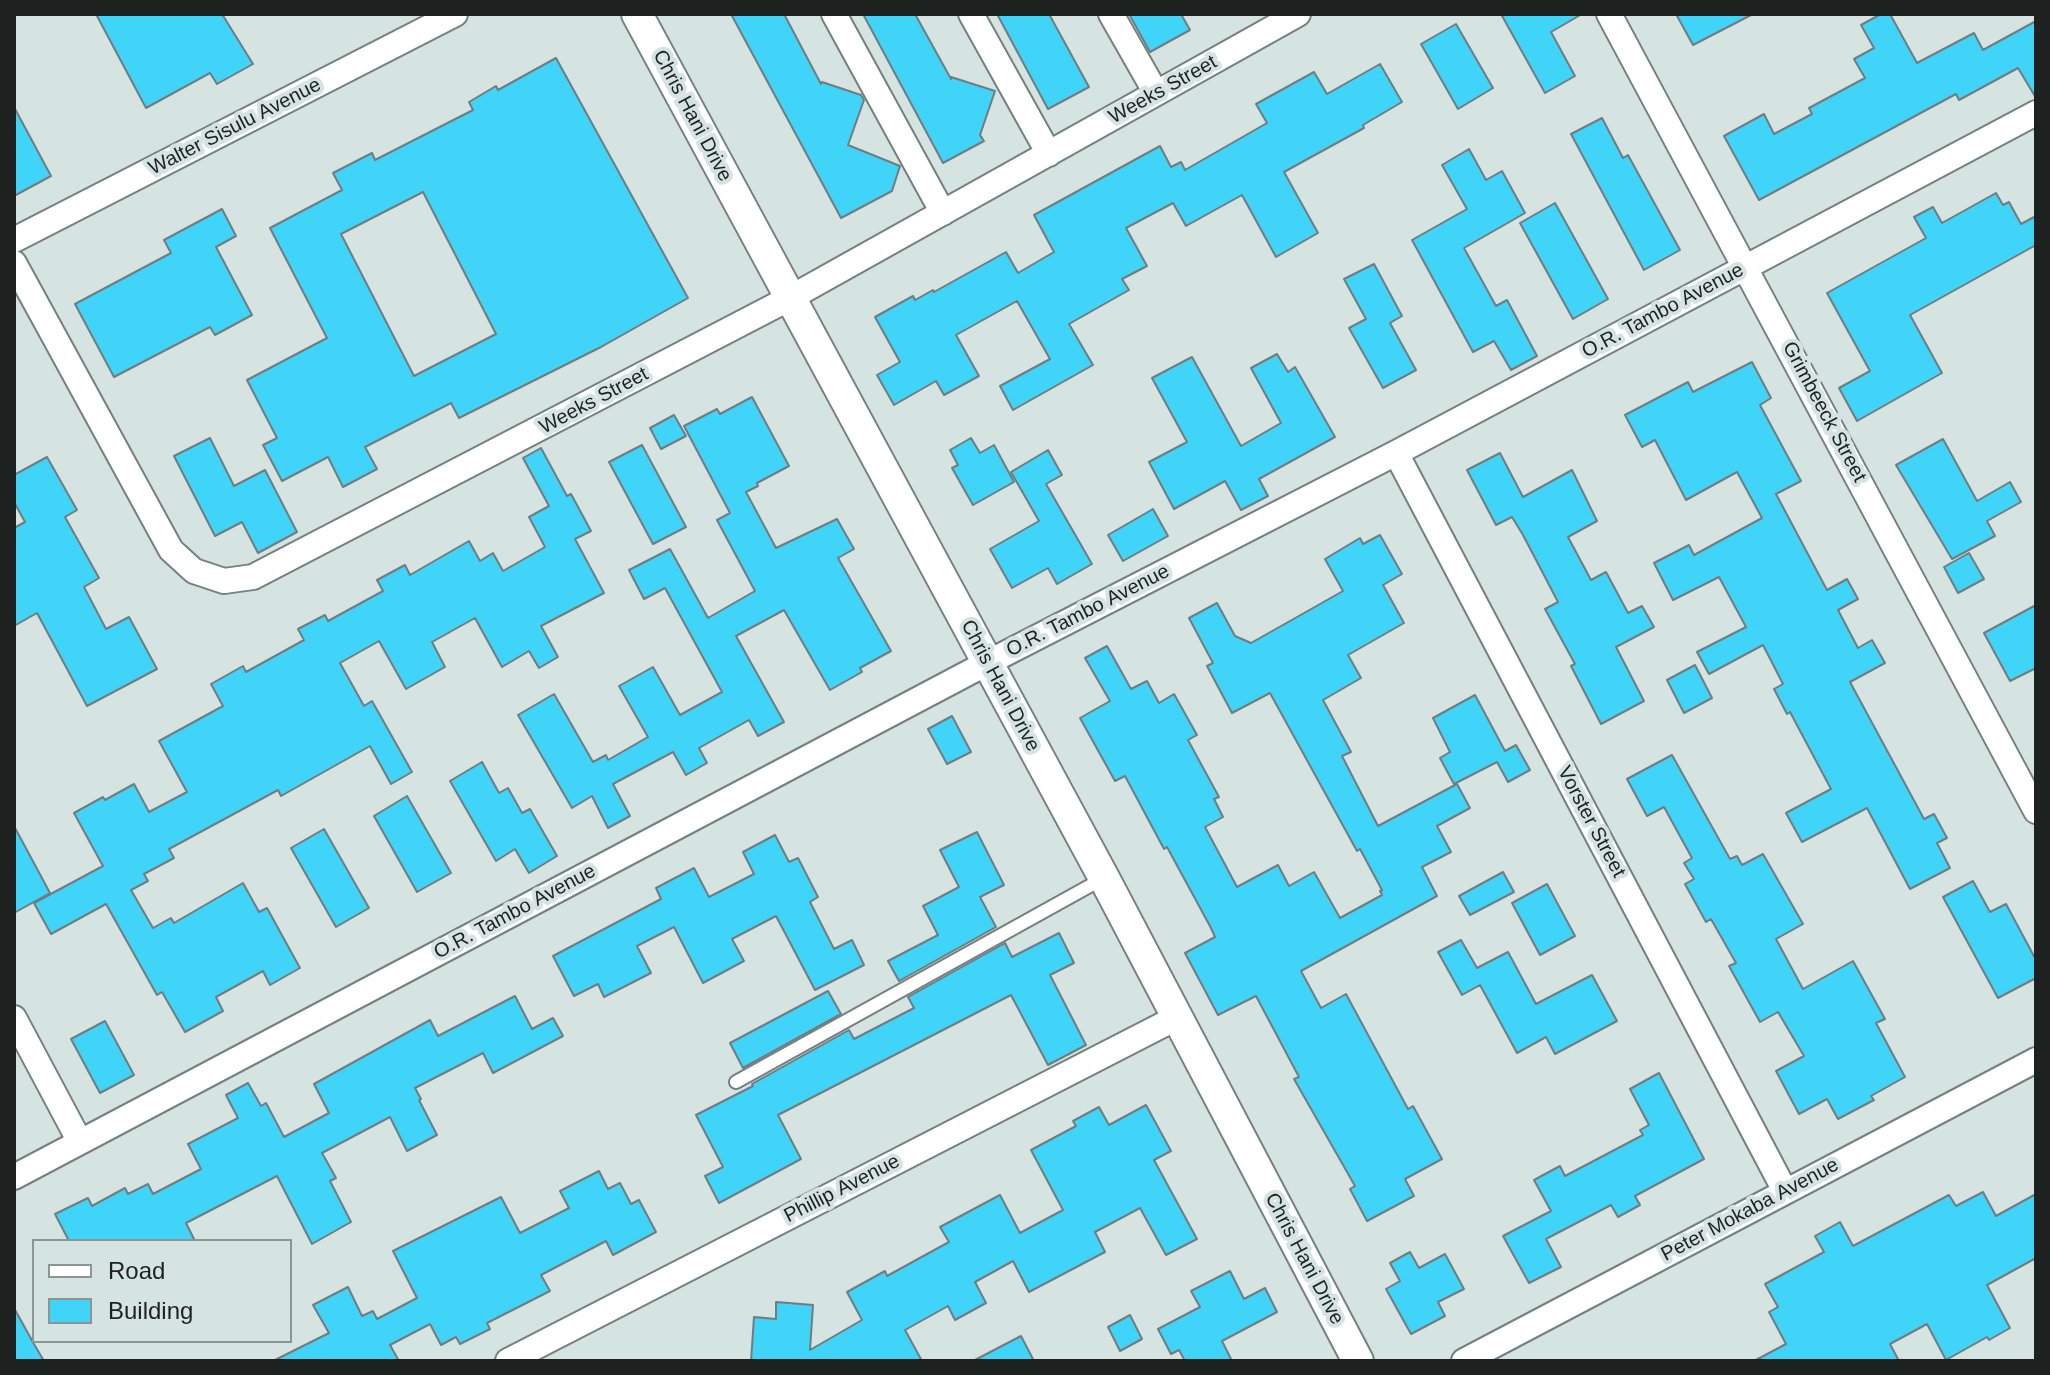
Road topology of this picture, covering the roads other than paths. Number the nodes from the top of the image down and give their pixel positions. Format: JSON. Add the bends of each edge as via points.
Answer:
{"nodes":[{"id":1,"x":455,"y":14,"type":"edge"},
{"id":2,"x":637,"y":14,"type":"edge"},
{"id":3,"x":834,"y":14,"type":"edge"},
{"id":4,"x":971,"y":14,"type":"edge"},
{"id":5,"x":1111,"y":14,"type":"edge"},
{"id":6,"x":1298,"y":14,"type":"edge"},
{"id":7,"x":1609,"y":14,"type":"edge"},
{"id":8,"x":1259,"y":24,"type":"edge"},
{"id":9,"x":1156,"y":93,"type":"junction"},
{"id":10,"x":2036,"y":113,"type":"edge"},
{"id":11,"x":1049,"y":154,"type":"junction"},
{"id":12,"x":943,"y":213,"type":"junction"},
{"id":13,"x":14,"y":240,"type":"edge"},
{"id":14,"x":14,"y":263,"type":"edge"},
{"id":15,"x":1747,"y":267,"type":"junction"},
{"id":16,"x":790,"y":298,"type":"junction"},
{"id":17,"x":1396,"y":453,"type":"junction"},
{"id":18,"x":987,"y":663,"type":"junction"},
{"id":19,"x":2036,"y":811,"type":"edge"},
{"id":20,"x":1104,"y":878,"type":"junction"},
{"id":21,"x":14,"y":1018,"type":"edge"},
{"id":22,"x":1176,"y":1018,"type":"junction"},
{"id":23,"x":2036,"y":1060,"type":"edge"},
{"id":24,"x":736,"y":1082,"type":"dead end"},
{"id":25,"x":80,"y":1142,"type":"junction"},
{"id":26,"x":14,"y":1177,"type":"edge"},
{"id":27,"x":1785,"y":1191,"type":"junction"},
{"id":28,"x":508,"y":1361,"type":"edge"},
{"id":29,"x":1358,"y":1361,"type":"edge"},
{"id":30,"x":1464,"y":1361,"type":"edge"}],
"edges":[{"from":1,"to":13,"type":"street","name":"Walter Sisulu Avenue"},
{"from":2,"to":16,"type":"street","name":"Chris Hani Drive"},
{"from":3,"to":12,"type":"street"},
{"from":4,"to":11,"type":"street"},
{"from":5,"to":9,"type":"street"},
{"from":6,"to":8,"type":"street","name":"Weeks Street"},
{"from":7,"to":15,"type":"street","name":"Grimbeeck Street"},
{"from":8,"to":9,"type":"street","name":"Weeks Street"},
{"from":9,"to":11,"type":"street","name":"Weeks Street"},
{"from":10,"to":15,"type":"street","name":"O.R. Tambo Avenue"},
{"from":11,"to":12,"type":"street","name":"Weeks Street"},
{"from":12,"to":16,"type":"street","name":"Weeks Street"},
{"from":14,"to":16,"type":"street","name":"Weeks Street","via":[[171,550],[194,571],[224,581],[253,577],[284,563]]},
{"from":15,"to":17,"type":"street","name":"O.R. Tambo Avenue"},
{"from":15,"to":19,"type":"street","name":"Grimbeeck Street"},
{"from":16,"to":18,"type":"street","name":"Chris Hani Drive"},
{"from":17,"to":18,"type":"street","name":"O.R. Tambo Avenue"},
{"from":17,"to":27,"type":"street","name":"Vorster Street"},
{"from":18,"to":20,"type":"street","name":"Chris Hani Drive"},
{"from":18,"to":25,"type":"street","name":"O.R. Tambo Avenue"},
{"from":20,"to":22,"type":"street","name":"Chris Hani Drive"},
{"from":20,"to":24,"type":"lane"},
{"from":21,"to":25,"type":"street"},
{"from":22,"to":28,"type":"street","name":"Phillip Avenue"},
{"from":22,"to":29,"type":"street","name":"Chris Hani Drive"},
{"from":23,"to":27,"type":"street","name":"Peter Mokaba Avenue"},
{"from":25,"to":26,"type":"street","name":"O.R. Tambo Avenue"},
{"from":27,"to":30,"type":"street","name":"Peter Mokaba Avenue"}]}
